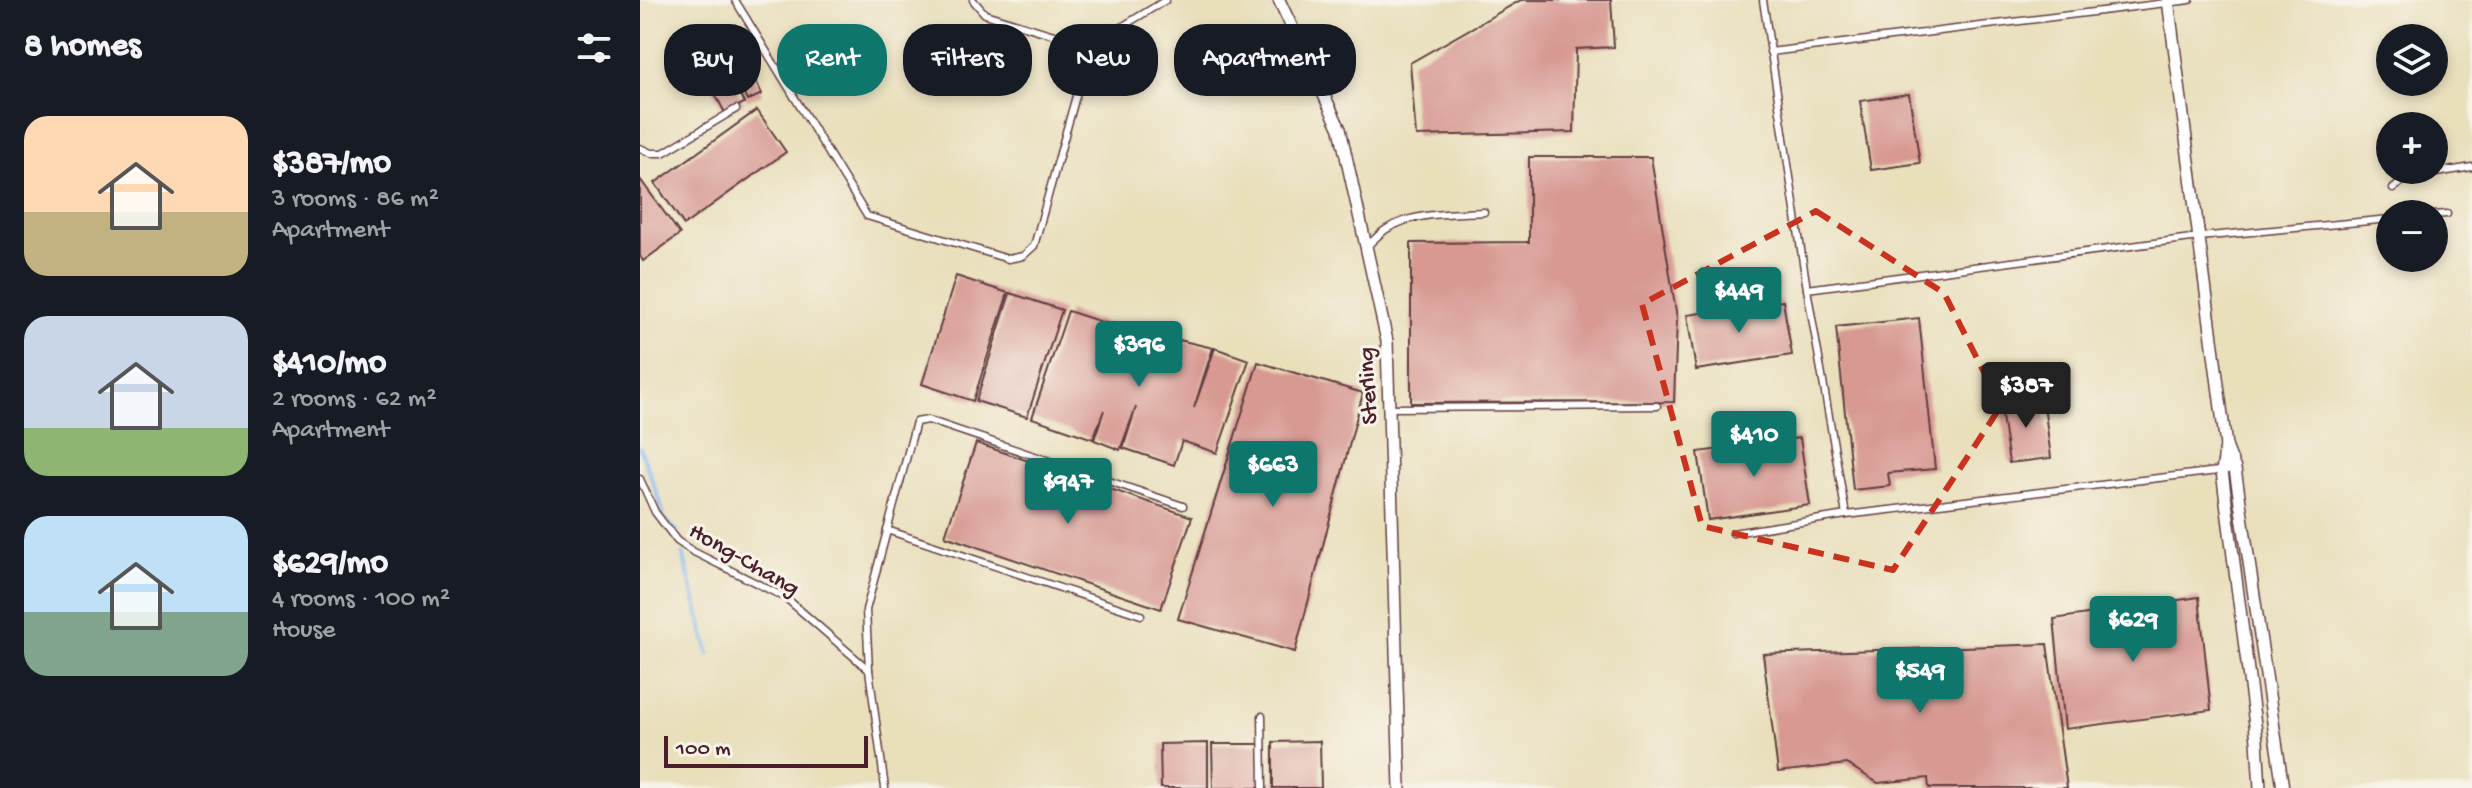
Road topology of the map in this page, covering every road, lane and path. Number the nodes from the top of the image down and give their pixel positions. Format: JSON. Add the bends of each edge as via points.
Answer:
{"nodes":[{"id":1,"x":735,"y":0,"type":"edge"},
{"id":2,"x":973,"y":0,"type":"edge"},
{"id":3,"x":1166,"y":0,"type":"edge"},
{"id":4,"x":1279,"y":0,"type":"edge"},
{"id":5,"x":1763,"y":0,"type":"edge"},
{"id":6,"x":2190,"y":0,"type":"edge"},
{"id":7,"x":2168,"y":1,"type":"edge"},
{"id":8,"x":1126,"y":24,"type":"edge"},
{"id":9,"x":1048,"y":33,"type":"edge"},
{"id":10,"x":1770,"y":52,"type":"junction"},
{"id":11,"x":1076,"y":96,"type":"edge"},
{"id":12,"x":736,"y":109,"type":"dead end"},
{"id":13,"x":640,"y":148,"type":"edge"},
{"id":14,"x":2472,"y":167,"type":"edge"},
{"id":15,"x":2393,"y":189,"type":"dead end"},
{"id":16,"x":1484,"y":212,"type":"dead end"},
{"id":17,"x":2376,"y":220,"type":"edge"},
{"id":18,"x":2199,"y":237,"type":"junction"},
{"id":19,"x":1366,"y":247,"type":"junction"},
{"id":20,"x":1807,"y":289,"type":"junction"},
{"id":21,"x":1657,"y":406,"type":"dead end"},
{"id":22,"x":1389,"y":408,"type":"junction"},
{"id":23,"x":2228,"y":470,"type":"junction"},
{"id":24,"x":640,"y":479,"type":"edge"},
{"id":25,"x":1183,"y":506,"type":"dead end"},
{"id":26,"x":1846,"y":515,"type":"junction"},
{"id":27,"x":887,"y":530,"type":"junction"},
{"id":28,"x":1733,"y":533,"type":"dead end"},
{"id":29,"x":2256,"y":610,"type":"junction"},
{"id":30,"x":2241,"y":613,"type":"junction"},
{"id":31,"x":1141,"y":615,"type":"dead end"},
{"id":32,"x":869,"y":670,"type":"junction"},
{"id":33,"x":1262,"y":716,"type":"dead end"},
{"id":34,"x":2275,"y":737,"type":"junction"},
{"id":35,"x":2257,"y":740,"type":"junction"},
{"id":36,"x":885,"y":788,"type":"edge"},
{"id":37,"x":1263,"y":788,"type":"edge"},
{"id":38,"x":1400,"y":788,"type":"edge"},
{"id":39,"x":2260,"y":788,"type":"edge"},
{"id":40,"x":2283,"y":788,"type":"edge"}],
"edges":[{"from":1,"to":11,"type":"lane","via":[[867,216],[1008,259],[1023,256],[1034,246]]},
{"from":2,"to":9,"type":"lane","via":[[985,14]]},
{"from":3,"to":8,"type":"lane"},
{"from":4,"to":19,"type":"street","name":"Sterling","via":[[1340,129]]},
{"from":5,"to":10,"type":"lane"},
{"from":6,"to":7,"type":"lane"},
{"from":7,"to":10,"type":"lane"},
{"from":7,"to":18,"type":"street"},
{"from":10,"to":20,"type":"lane"},
{"from":12,"to":13,"type":"lane","via":[[663,153]]},
{"from":14,"to":15,"type":"lane","via":[[2406,178]]},
{"from":16,"to":19,"type":"lane","via":[[1413,219],[1385,230]]},
{"from":17,"to":18,"type":"lane"},
{"from":18,"to":20,"type":"lane"},
{"from":18,"to":23,"type":"street"},
{"from":19,"to":22,"type":"street","name":"Sterling","via":[[1387,341]]},
{"from":20,"to":26,"type":"lane"},
{"from":21,"to":22,"type":"lane"},
{"from":22,"to":38,"type":"street","name":"Sterling"},
{"from":23,"to":26,"type":"lane"},
{"from":23,"to":29,"type":"street"},
{"from":23,"to":30,"type":"street"},
{"from":24,"to":32,"type":"lane","name":"Hong-Chang","via":[[655,512],[677,541],[786,598]]},
{"from":25,"to":27,"type":"lane","via":[[922,420],[913,428]]},
{"from":26,"to":28,"type":"lane"},
{"from":27,"to":31,"type":"lane"},
{"from":27,"to":32,"type":"lane","via":[[866,610]]},
{"from":29,"to":30,"type":"street"},
{"from":29,"to":34,"type":"street"},
{"from":30,"to":35,"type":"street"},
{"from":32,"to":36,"type":"lane"},
{"from":33,"to":37,"type":"lane"},
{"from":34,"to":35,"type":"street"},
{"from":34,"to":40,"type":"street"},
{"from":35,"to":39,"type":"street"}]}
